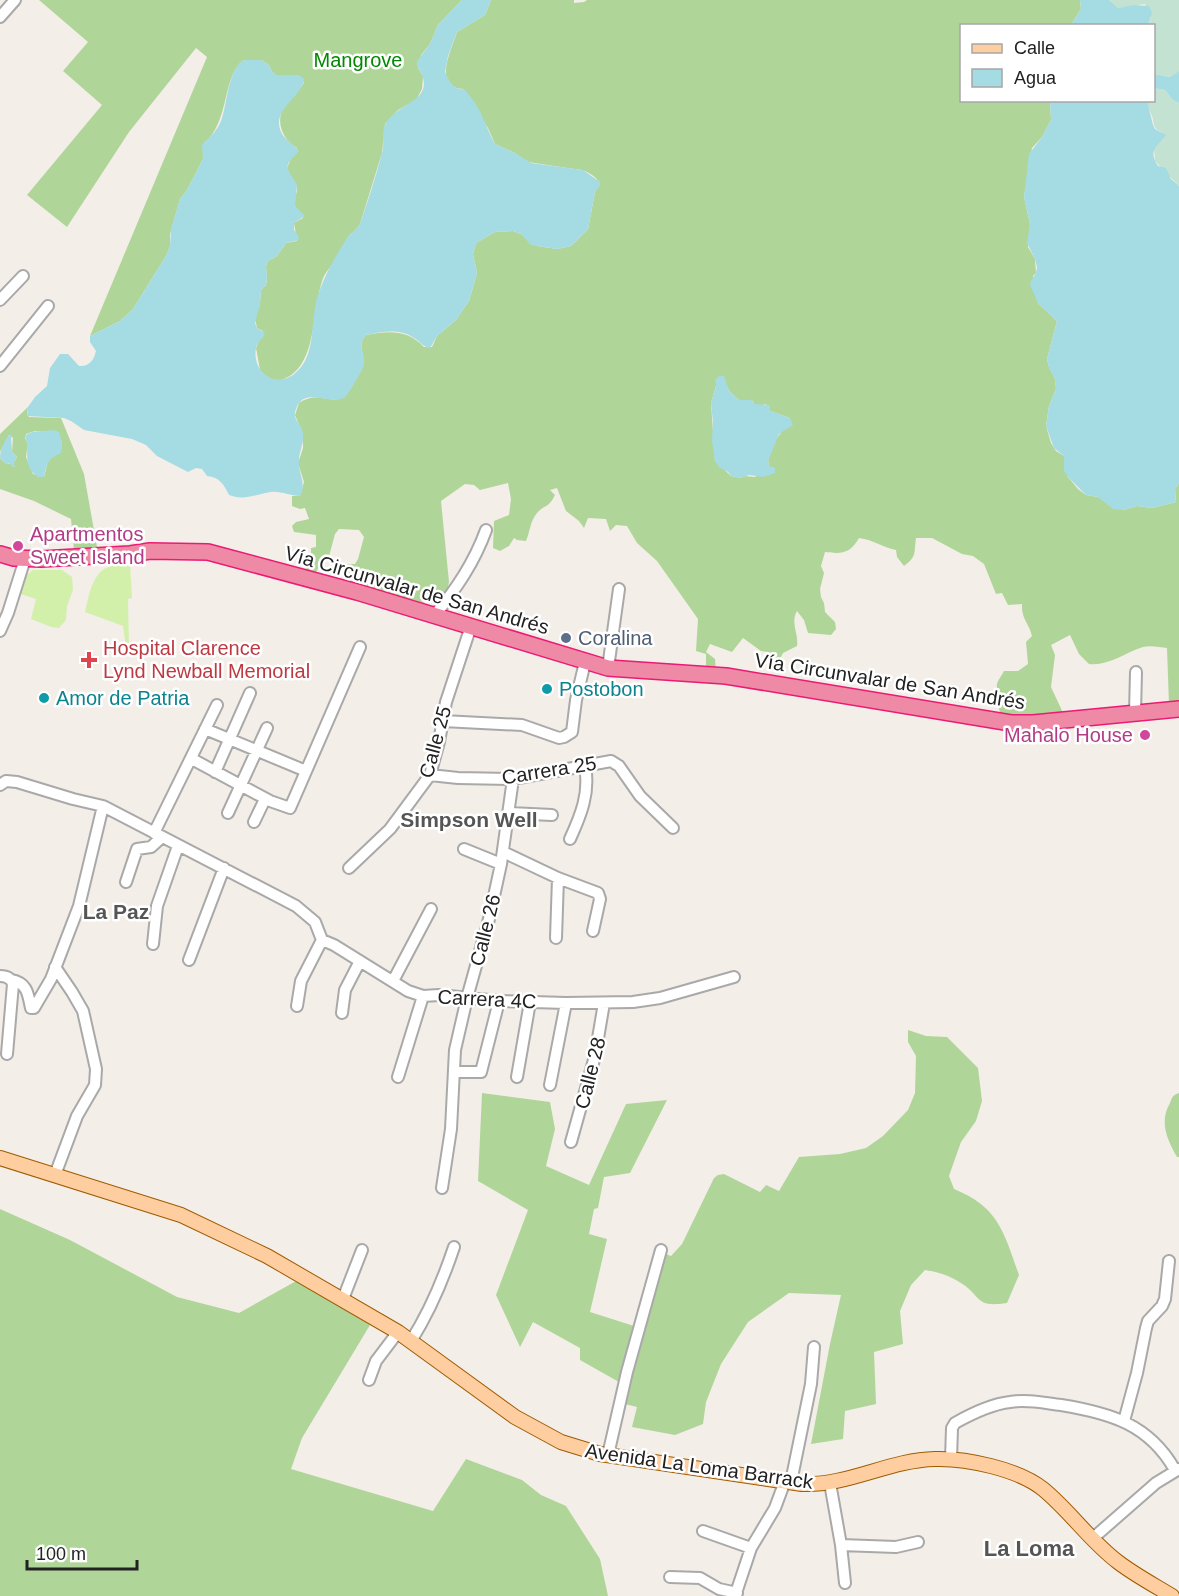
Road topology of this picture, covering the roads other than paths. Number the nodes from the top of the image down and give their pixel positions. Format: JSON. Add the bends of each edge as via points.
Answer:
{"nodes":[{"id":1,"x":15,"y":0,"type":"edge"},
{"id":2,"x":0,"y":17,"type":"edge"},
{"id":3,"x":23,"y":276,"type":"dead end"},
{"id":4,"x":0,"y":300,"type":"edge"},
{"id":5,"x":48,"y":306,"type":"dead end"},
{"id":6,"x":0,"y":366,"type":"edge"},
{"id":7,"x":486,"y":530,"type":"dead end"},
{"id":8,"x":0,"y":554,"type":"edge"},
{"id":9,"x":25,"y":559,"type":"junction"},
{"id":10,"x":619,"y":589,"type":"dead end"},
{"id":11,"x":435,"y":615,"type":"junction"},
{"id":12,"x":471,"y":626,"type":"junction"},
{"id":13,"x":0,"y":631,"type":"edge"},
{"id":14,"x":360,"y":647,"type":"dead end"},
{"id":15,"x":585,"y":662,"type":"junction"},
{"id":16,"x":608,"y":668,"type":"junction"},
{"id":17,"x":1136,"y":672,"type":"dead end"},
{"id":18,"x":250,"y":693,"type":"dead end"},
{"id":19,"x":217,"y":705,"type":"dead end"},
{"id":20,"x":1179,"y":709,"type":"edge"},
{"id":21,"x":1135,"y":713,"type":"junction"},
{"id":22,"x":443,"y":721,"type":"junction"},
{"id":23,"x":267,"y":728,"type":"dead end"},
{"id":24,"x":206,"y":729,"type":"junction"},
{"id":25,"x":229,"y":740,"type":"junction"},
{"id":26,"x":256,"y":751,"type":"junction"},
{"id":27,"x":192,"y":759,"type":"junction"},
{"id":28,"x":585,"y":766,"type":"junction"},
{"id":29,"x":306,"y":771,"type":"junction"},
{"id":30,"x":215,"y":772,"type":"junction"},
{"id":31,"x":430,"y":775,"type":"junction"},
{"id":32,"x":513,"y":779,"type":"junction"},
{"id":33,"x":0,"y":785,"type":"edge"},
{"id":34,"x":240,"y":786,"type":"junction"},
{"id":35,"x":265,"y":799,"type":"junction"},
{"id":36,"x":103,"y":806,"type":"junction"},
{"id":37,"x":228,"y":813,"type":"dead end"},
{"id":38,"x":510,"y":813,"type":"junction"},
{"id":39,"x":552,"y":815,"type":"dead end"},
{"id":40,"x":255,"y":822,"type":"dead end"},
{"id":41,"x":673,"y":828,"type":"dead end"},
{"id":42,"x":158,"y":835,"type":"junction"},
{"id":43,"x":570,"y":839,"type":"dead end"},
{"id":44,"x":178,"y":846,"type":"junction"},
{"id":45,"x":464,"y":849,"type":"dead end"},
{"id":46,"x":503,"y":852,"type":"junction"},
{"id":47,"x":501,"y":864,"type":"junction"},
{"id":48,"x":224,"y":868,"type":"junction"},
{"id":49,"x":349,"y":868,"type":"dead end"},
{"id":50,"x":558,"y":878,"type":"junction"},
{"id":51,"x":126,"y":882,"type":"dead end"},
{"id":52,"x":431,"y":909,"type":"dead end"},
{"id":53,"x":593,"y":931,"type":"dead end"},
{"id":54,"x":556,"y":938,"type":"dead end"},
{"id":55,"x":322,"y":940,"type":"junction"},
{"id":56,"x":153,"y":944,"type":"dead end"},
{"id":57,"x":189,"y":960,"type":"dead end"},
{"id":58,"x":360,"y":961,"type":"junction"},
{"id":59,"x":55,"y":967,"type":"junction"},
{"id":60,"x":0,"y":976,"type":"edge"},
{"id":61,"x":734,"y":977,"type":"dead end"},
{"id":62,"x":12,"y":980,"type":"junction"},
{"id":63,"x":393,"y":981,"type":"junction"},
{"id":64,"x":423,"y":996,"type":"junction"},
{"id":65,"x":467,"y":998,"type":"junction"},
{"id":66,"x":499,"y":1001,"type":"junction"},
{"id":67,"x":530,"y":1002,"type":"junction"},
{"id":68,"x":566,"y":1003,"type":"junction"},
{"id":69,"x":604,"y":1003,"type":"junction"},
{"id":70,"x":297,"y":1006,"type":"dead end"},
{"id":71,"x":342,"y":1014,"type":"dead end"},
{"id":72,"x":7,"y":1054,"type":"dead end"},
{"id":73,"x":454,"y":1072,"type":"junction"},
{"id":74,"x":398,"y":1077,"type":"dead end"},
{"id":75,"x":517,"y":1077,"type":"dead end"},
{"id":76,"x":550,"y":1085,"type":"dead end"},
{"id":77,"x":571,"y":1142,"type":"dead end"},
{"id":78,"x":0,"y":1158,"type":"edge"},
{"id":79,"x":55,"y":1175,"type":"junction"},
{"id":80,"x":442,"y":1188,"type":"dead end"},
{"id":81,"x":454,"y":1247,"type":"dead end"},
{"id":82,"x":362,"y":1250,"type":"dead end"},
{"id":83,"x":661,"y":1251,"type":"dead end"},
{"id":84,"x":1169,"y":1261,"type":"dead end"},
{"id":85,"x":343,"y":1299,"type":"junction"},
{"id":86,"x":398,"y":1332,"type":"junction"},
{"id":87,"x":411,"y":1341,"type":"junction"},
{"id":88,"x":814,"y":1347,"type":"dead end"},
{"id":89,"x":369,"y":1380,"type":"dead end"},
{"id":90,"x":1124,"y":1421,"type":"junction"},
{"id":91,"x":608,"y":1455,"type":"junction"},
{"id":92,"x":951,"y":1459,"type":"junction"},
{"id":93,"x":1177,"y":1470,"type":"edge"},
{"id":94,"x":788,"y":1482,"type":"junction"},
{"id":95,"x":830,"y":1484,"type":"junction"},
{"id":96,"x":703,"y":1531,"type":"dead end"},
{"id":97,"x":1092,"y":1539,"type":"junction"},
{"id":98,"x":918,"y":1542,"type":"dead end"},
{"id":99,"x":841,"y":1545,"type":"junction"},
{"id":100,"x":751,"y":1548,"type":"junction"},
{"id":101,"x":670,"y":1577,"type":"dead end"},
{"id":102,"x":845,"y":1583,"type":"dead end"},
{"id":103,"x":736,"y":1594,"type":"edge"},
{"id":104,"x":1172,"y":1596,"type":"edge"}],
"edges":[{"from":1,"to":2,"type":"street"},
{"from":3,"to":4,"type":"street"},
{"from":5,"to":6,"type":"street"},
{"from":7,"to":11,"type":"street","via":[[473,561]]},
{"from":8,"to":9,"type":"highway","name":"Vía Circunvalar de San Andrés"},
{"from":9,"to":11,"type":"highway","name":"Vía Circunvalar de San Andrés","via":[[150,551],[208,552]]},
{"from":9,"to":13,"type":"street"},
{"from":10,"to":16,"type":"street"},
{"from":11,"to":12,"type":"highway","name":"Vía Circunvalar de San Andrés"},
{"from":12,"to":15,"type":"highway","name":"Vía Circunvalar de San Andrés"},
{"from":12,"to":22,"type":"street","name":"Calle 25","via":[[448,693]]},
{"from":14,"to":29,"type":"street"},
{"from":15,"to":16,"type":"highway","name":"Vía Circunvalar de San Andrés"},
{"from":15,"to":22,"type":"street","via":[[572,732],[564,737],[522,725]]},
{"from":16,"to":21,"type":"highway","name":"Vía Circunvalar de San Andrés","via":[[726,676],[1011,723]]},
{"from":17,"to":21,"type":"street"},
{"from":18,"to":25,"type":"street"},
{"from":19,"to":24,"type":"street"},
{"from":20,"to":21,"type":"highway","name":"Vía Circunvalar de San Andrés"},
{"from":22,"to":31,"type":"street","name":"Calle 25"},
{"from":23,"to":26,"type":"street"},
{"from":24,"to":25,"type":"street"},
{"from":24,"to":27,"type":"street"},
{"from":25,"to":26,"type":"street"},
{"from":25,"to":30,"type":"street"},
{"from":26,"to":29,"type":"street"},
{"from":26,"to":34,"type":"street"},
{"from":27,"to":30,"type":"street"},
{"from":27,"to":42,"type":"street"},
{"from":28,"to":32,"type":"street","name":"Carrera 25"},
{"from":28,"to":41,"type":"street","name":"Carrera 25","via":[[606,760],[615,763],[640,796]]},
{"from":28,"to":43,"type":"street","via":[[584,806]]},
{"from":29,"to":35,"type":"street","via":[[290,808]]},
{"from":30,"to":34,"type":"street"},
{"from":31,"to":32,"type":"street","name":"Carrera 25"},
{"from":31,"to":49,"type":"street","name":"Calle 25","via":[[390,830]]},
{"from":32,"to":38,"type":"street","name":"Calle 26"},
{"from":33,"to":36,"type":"street","via":[[17,782]]},
{"from":34,"to":35,"type":"street"},
{"from":34,"to":37,"type":"street"},
{"from":35,"to":40,"type":"street"},
{"from":36,"to":42,"type":"street"},
{"from":36,"to":59,"type":"street","via":[[84,890]]},
{"from":38,"to":39,"type":"street"},
{"from":38,"to":46,"type":"street","name":"Calle 26"},
{"from":42,"to":44,"type":"street"},
{"from":42,"to":51,"type":"street","via":[[151,847],[137,849]]},
{"from":44,"to":48,"type":"street"},
{"from":44,"to":56,"type":"street","via":[[157,906]]},
{"from":45,"to":47,"type":"street"},
{"from":46,"to":47,"type":"street","name":"Calle 26"},
{"from":46,"to":50,"type":"street"},
{"from":47,"to":65,"type":"street","name":"Calle 26"},
{"from":48,"to":55,"type":"street","via":[[296,906],[315,922]]},
{"from":48,"to":57,"type":"street"},
{"from":50,"to":53,"type":"street","via":[[599,895]]},
{"from":50,"to":54,"type":"street"},
{"from":52,"to":63,"type":"street"},
{"from":55,"to":58,"type":"street","name":"Carrera 4C"},
{"from":55,"to":70,"type":"street","via":[[301,981]]},
{"from":58,"to":63,"type":"street","name":"Carrera 4C"},
{"from":58,"to":71,"type":"street","via":[[345,990]]},
{"from":59,"to":62,"type":"street","via":[[34,1008],[23,984]]},
{"from":59,"to":79,"type":"street","via":[[83,1011],[96,1069],[95,1085],[77,1116]]},
{"from":60,"to":62,"type":"street"},
{"from":61,"to":69,"type":"street","name":"Carrera 4C","via":[[660,998]]},
{"from":62,"to":72,"type":"street"},
{"from":63,"to":64,"type":"street","name":"Carrera 4C"},
{"from":64,"to":65,"type":"street","name":"Carrera 4C"},
{"from":64,"to":74,"type":"street"},
{"from":65,"to":66,"type":"street","name":"Carrera 4C"},
{"from":65,"to":73,"type":"street","name":"Calle 26"},
{"from":66,"to":67,"type":"street","name":"Carrera 4C"},
{"from":66,"to":73,"type":"street","via":[[481,1072]]},
{"from":67,"to":68,"type":"street","name":"Carrera 4C"},
{"from":67,"to":75,"type":"street"},
{"from":68,"to":69,"type":"street","name":"Carrera 4C"},
{"from":68,"to":76,"type":"street"},
{"from":69,"to":77,"type":"street","name":"Calle 28","via":[[596,1056]]},
{"from":73,"to":80,"type":"street","name":"Calle 26"},
{"from":78,"to":79,"type":"main road","name":"Avenida La Loma Barrack"},
{"from":79,"to":85,"type":"main road","name":"Avenida La Loma Barrack","via":[[210,1227]]},
{"from":81,"to":87,"type":"street","via":[[429,1312]]},
{"from":82,"to":85,"type":"street"},
{"from":83,"to":91,"type":"street"},
{"from":84,"to":90,"type":"street","via":[[1165,1299],[1148,1321]]},
{"from":85,"to":86,"type":"main road","name":"Avenida La Loma Barrack"},
{"from":86,"to":87,"type":"main road","name":"Avenida La Loma Barrack"},
{"from":86,"to":89,"type":"street","via":[[376,1361]]},
{"from":87,"to":91,"type":"main road","name":"Avenida La Loma Barrack","via":[[538,1431],[579,1449]]},
{"from":88,"to":94,"type":"street","via":[[811,1384]]},
{"from":90,"to":92,"type":"street","via":[[1052,1404],[1008,1402],[955,1423]]},
{"from":90,"to":93,"type":"street","via":[[1150,1439]]},
{"from":91,"to":94,"type":"main road","name":"Avenida La Loma Barrack"},
{"from":92,"to":95,"type":"main road","name":"Avenida La Loma Barrack","via":[[907,1462]]},
{"from":92,"to":97,"type":"main road","name":"Avenida La Loma Barrack","via":[[997,1468],[1032,1482]]},
{"from":93,"to":97,"type":"street","via":[[1156,1483]]},
{"from":94,"to":95,"type":"main road","name":"Avenida La Loma Barrack"},
{"from":94,"to":100,"type":"street"},
{"from":95,"to":99,"type":"street"},
{"from":96,"to":100,"type":"street"},
{"from":97,"to":104,"type":"main road","name":"Avenida La Loma Barrack","via":[[1123,1566]]},
{"from":98,"to":99,"type":"street","via":[[896,1547]]},
{"from":99,"to":102,"type":"street"},
{"from":100,"to":103,"type":"street"},
{"from":101,"to":103,"type":"street","via":[[700,1578]]}]}
